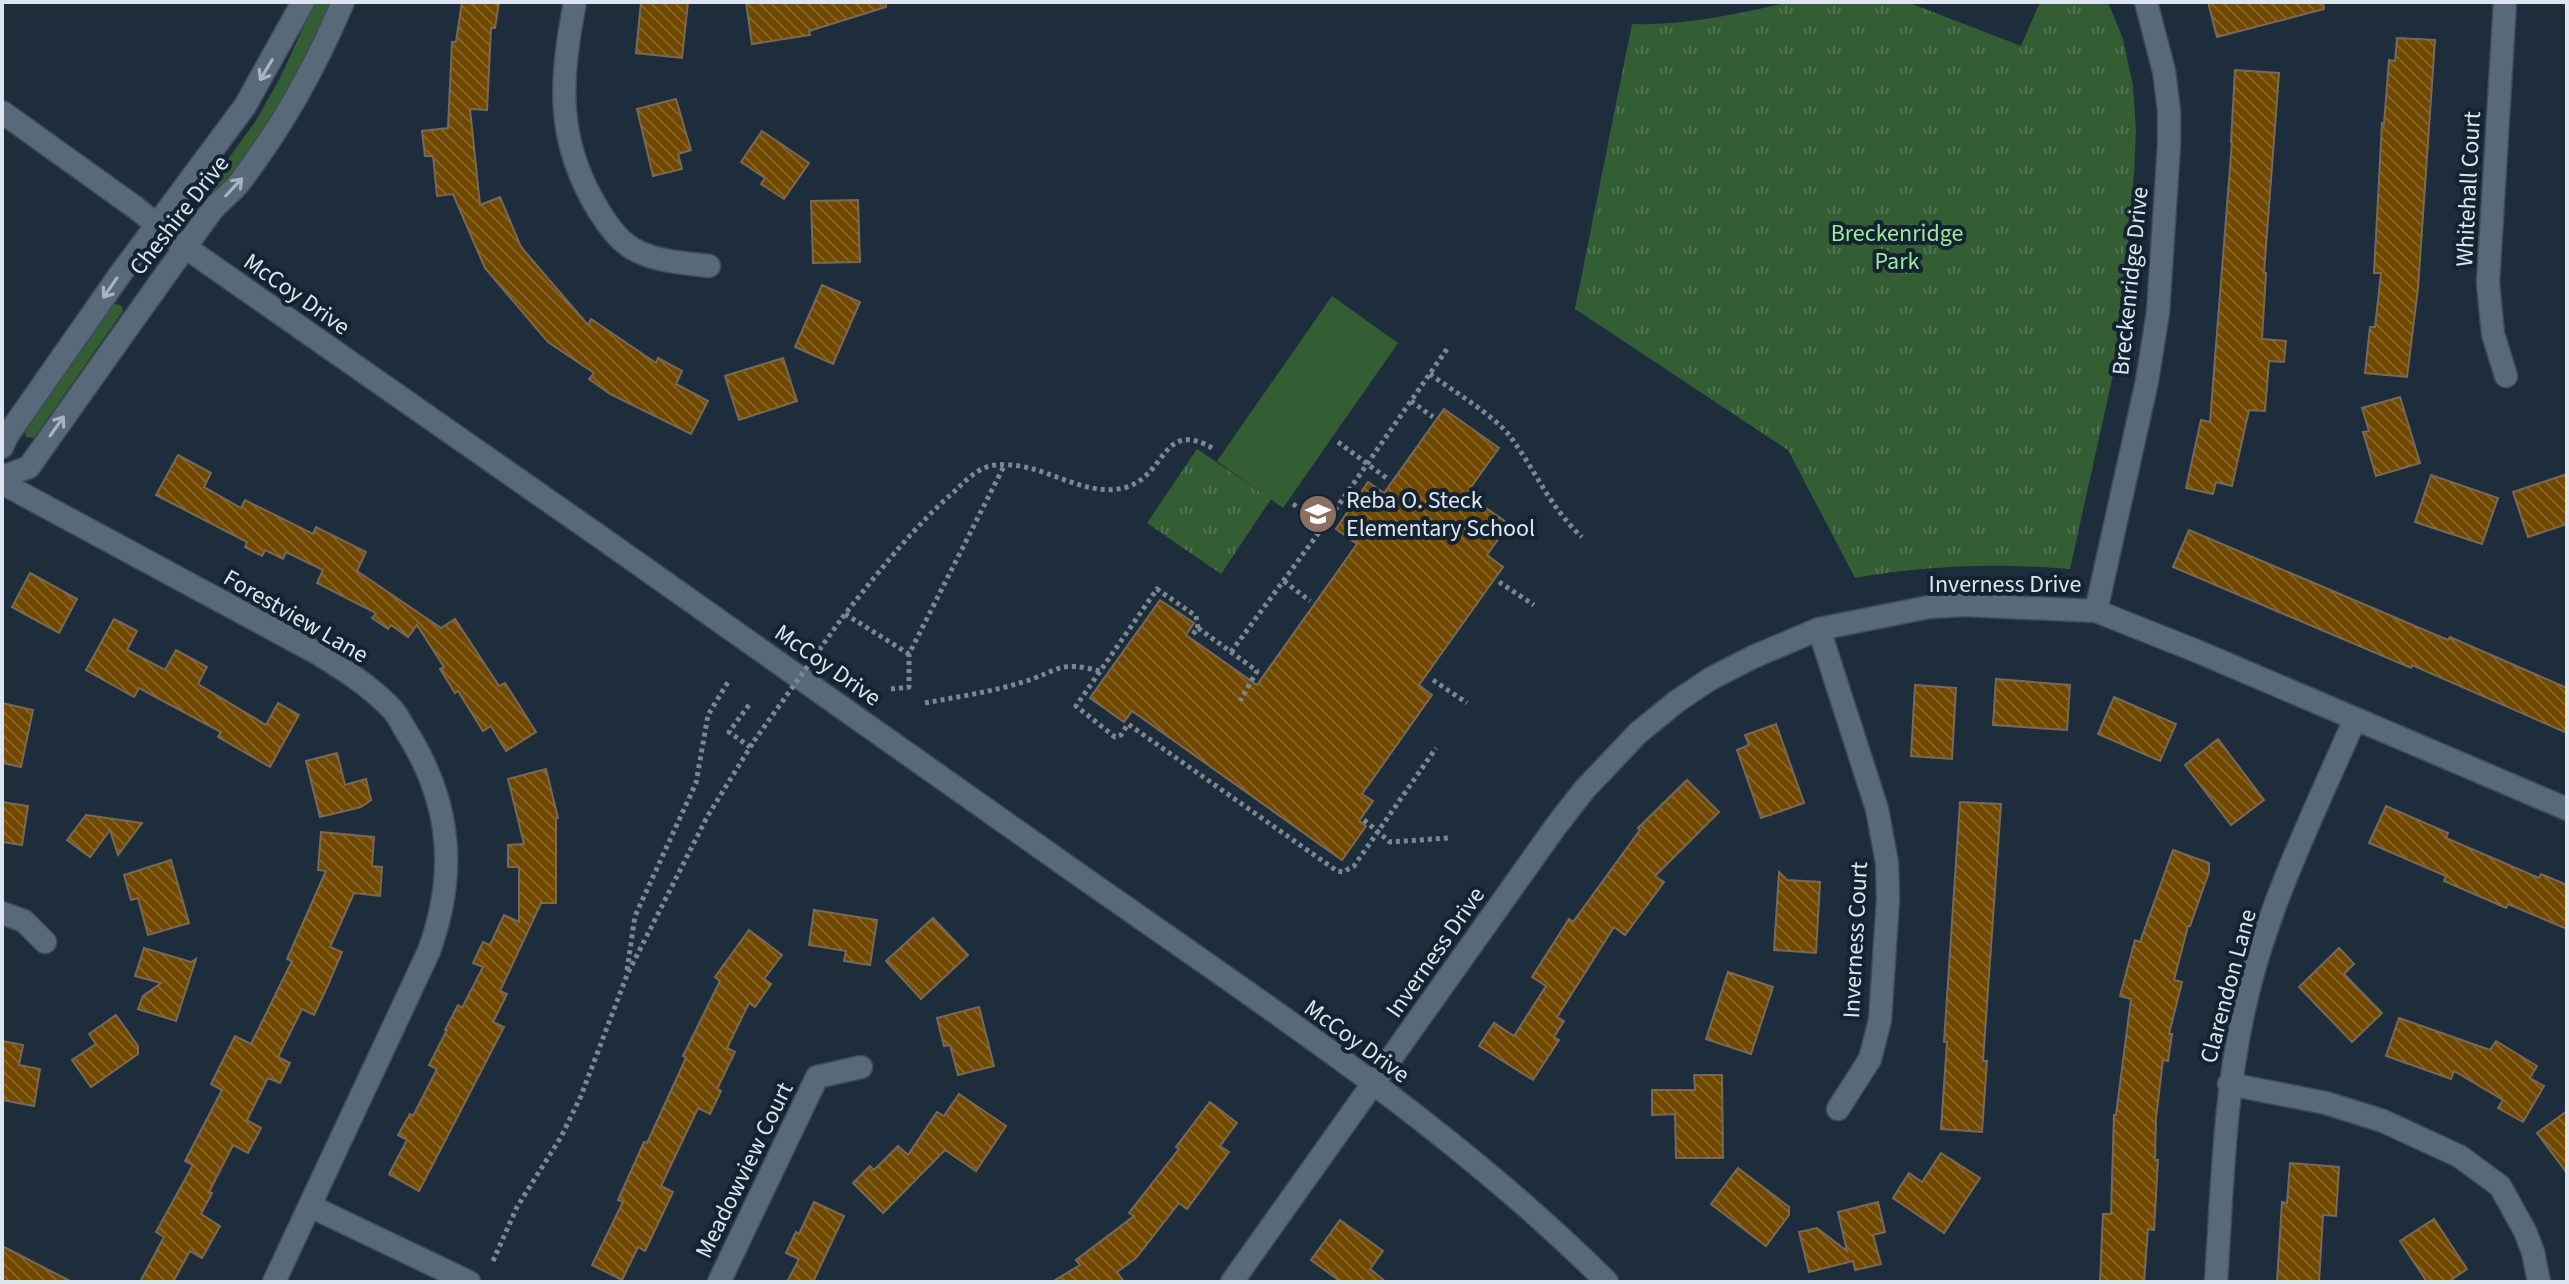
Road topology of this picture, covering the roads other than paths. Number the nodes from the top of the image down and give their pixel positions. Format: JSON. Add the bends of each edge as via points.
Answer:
{"nodes":[{"id":1,"x":303,"y":2,"type":"edge"},
{"id":2,"x":343,"y":2,"type":"edge"},
{"id":3,"x":575,"y":2,"type":"edge"},
{"id":4,"x":2146,"y":2,"type":"edge"},
{"id":5,"x":2505,"y":2,"type":"edge"},
{"id":6,"x":2,"y":112,"type":"edge"},
{"id":7,"x":156,"y":225,"type":"junction"},
{"id":8,"x":185,"y":247,"type":"junction"},
{"id":9,"x":709,"y":266,"type":"dead end"},
{"id":10,"x":2506,"y":376,"type":"dead end"},
{"id":11,"x":2,"y":447,"type":"edge"},
{"id":12,"x":2,"y":477,"type":"edge"},
{"id":13,"x":2,"y":483,"type":"edge"},
{"id":14,"x":2096,"y":611,"type":"junction"},
{"id":15,"x":1819,"y":629,"type":"junction"},
{"id":16,"x":2355,"y":719,"type":"junction"},
{"id":17,"x":2567,"y":809,"type":"edge"},
{"id":18,"x":2,"y":913,"type":"edge"},
{"id":19,"x":45,"y":942,"type":"dead end"},
{"id":20,"x":861,"y":1067,"type":"dead end"},
{"id":21,"x":1374,"y":1083,"type":"junction"},
{"id":22,"x":2229,"y":1084,"type":"junction"},
{"id":23,"x":1838,"y":1109,"type":"dead end"},
{"id":24,"x":310,"y":1206,"type":"junction"},
{"id":25,"x":274,"y":1282,"type":"edge"},
{"id":26,"x":469,"y":1282,"type":"edge"},
{"id":27,"x":719,"y":1282,"type":"edge"},
{"id":28,"x":1232,"y":1282,"type":"edge"},
{"id":29,"x":1607,"y":1282,"type":"edge"},
{"id":30,"x":2216,"y":1282,"type":"edge"},
{"id":31,"x":2539,"y":1282,"type":"edge"}],
"edges":[{"from":1,"to":7,"type":"street","name":"Cheshire Drive","one_way":true,"via":[[245,106]]},
{"from":8,"to":2,"type":"street","name":"Cheshire Drive","one_way":true,"via":[[238,185],[295,101]]},
{"from":3,"to":9,"type":"street","via":[[563,100],[583,186],[610,228],[634,250],[660,260]]},
{"from":4,"to":14,"type":"street","name":"Breckenridge Drive","via":[[2169,111],[2158,312]]},
{"from":5,"to":10,"type":"street","name":"Whitehall Court","via":[[2488,283],[2493,334]]},
{"from":6,"to":7,"type":"street","name":"McCoy Drive"},
{"from":7,"to":8,"type":"street","name":"McCoy Drive"},
{"from":7,"to":11,"type":"street","name":"Cheshire Drive","one_way":true},
{"from":12,"to":8,"type":"street","name":"Cheshire Drive","one_way":true,"via":[[29,467]]},
{"from":8,"to":21,"type":"street","name":"McCoy Drive"},
{"from":13,"to":24,"type":"street","name":"Forestview Lane","via":[[348,672],[392,709],[437,793],[447,877],[438,924]]},
{"from":14,"to":15,"type":"street","name":"Inverness Drive","via":[[1941,607]]},
{"from":14,"to":16,"type":"street","name":"Inverness Drive"},
{"from":15,"to":21,"type":"street","name":"Inverness Drive","via":[[1710,679],[1638,733],[1556,826]]},
{"from":15,"to":23,"type":"street","name":"Inverness Court","via":[[1877,809],[1887,863],[1880,1020],[1870,1059]]},
{"from":16,"to":17,"type":"street","name":"Inverness Drive"},
{"from":16,"to":22,"type":"street","name":"Clarendon Lane","via":[[2268,926]]},
{"from":18,"to":19,"type":"street","via":[[24,921]]},
{"from":20,"to":27,"type":"street","name":"Meadowview Court","via":[[817,1077]]},
{"from":21,"to":28,"type":"street","name":"Inverness Drive"},
{"from":21,"to":29,"type":"street","name":"McCoy Drive","via":[[1553,1228]]},
{"from":22,"to":30,"type":"street","name":"Clarendon Lane"},
{"from":22,"to":31,"type":"street","via":[[2326,1103],[2383,1121],[2459,1156],[2500,1186],[2525,1231]]},
{"from":24,"to":25,"type":"street","name":"Forestview Lane"},
{"from":24,"to":26,"type":"street"}]}
